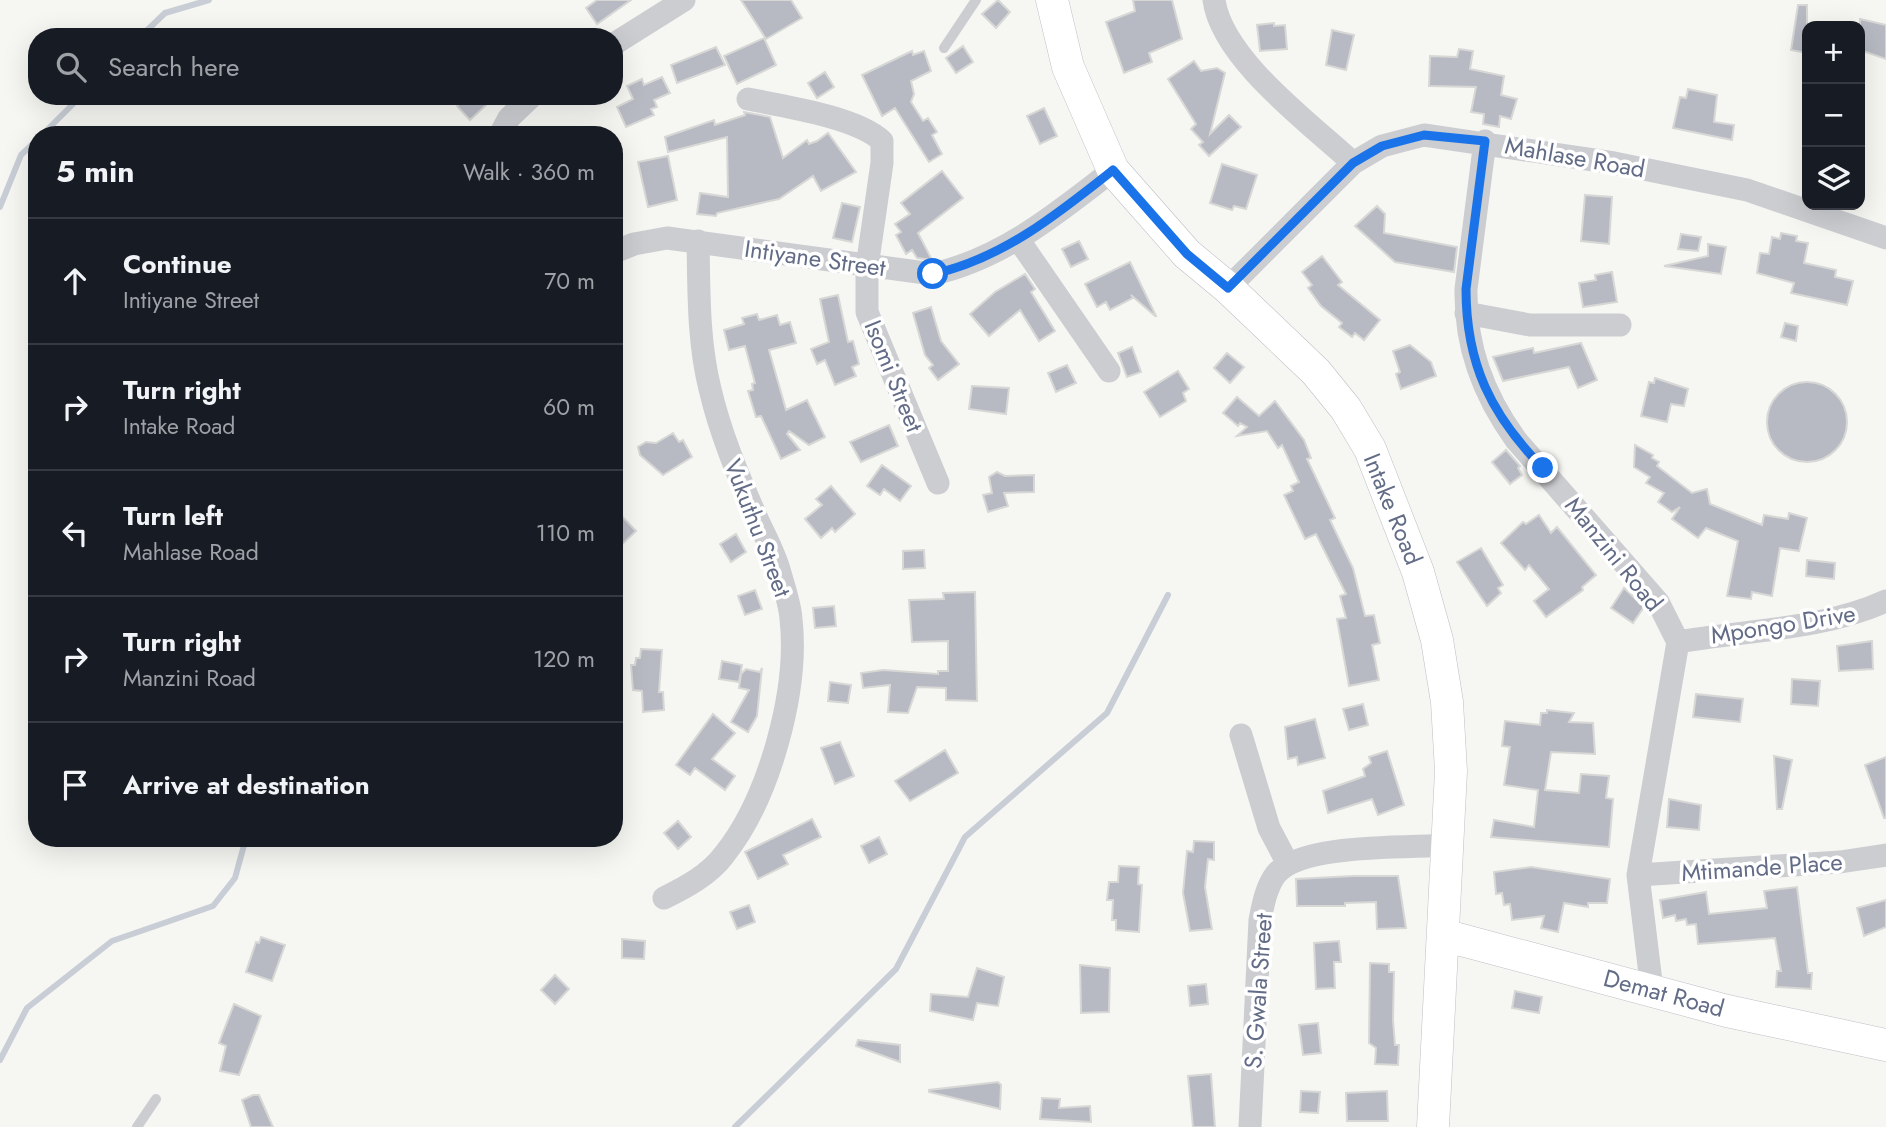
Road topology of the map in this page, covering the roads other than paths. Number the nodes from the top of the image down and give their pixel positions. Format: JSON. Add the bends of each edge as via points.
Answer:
{"nodes":[{"id":1,"x":684,"y":0,"type":"edge"},
{"id":2,"x":976,"y":0,"type":"edge"},
{"id":3,"x":1052,"y":0,"type":"edge"},
{"id":4,"x":1214,"y":0,"type":"edge"},
{"id":5,"x":623,"y":38,"type":"edge"},
{"id":6,"x":944,"y":48,"type":"dead end"},
{"id":7,"x":748,"y":99,"type":"dead end"},
{"id":8,"x":523,"y":105,"type":"edge"},
{"id":9,"x":505,"y":126,"type":"edge"},
{"id":10,"x":1485,"y":141,"type":"junction"},
{"id":11,"x":1353,"y":163,"type":"junction"},
{"id":12,"x":1113,"y":170,"type":"junction"},
{"id":13,"x":1886,"y":238,"type":"edge"},
{"id":14,"x":1018,"y":239,"type":"junction"},
{"id":15,"x":698,"y":241,"type":"junction"},
{"id":16,"x":623,"y":249,"type":"edge"},
{"id":17,"x":867,"y":267,"type":"junction"},
{"id":18,"x":1228,"y":288,"type":"junction"},
{"id":19,"x":1466,"y":313,"type":"junction"},
{"id":20,"x":1619,"y":325,"type":"dead end"},
{"id":21,"x":1109,"y":370,"type":"dead end"},
{"id":22,"x":938,"y":483,"type":"dead end"},
{"id":23,"x":1886,"y":601,"type":"edge"},
{"id":24,"x":1678,"y":642,"type":"junction"},
{"id":25,"x":1241,"y":735,"type":"dead end"},
{"id":26,"x":1449,"y":845,"type":"junction"},
{"id":27,"x":1886,"y":855,"type":"edge"},
{"id":28,"x":1288,"y":864,"type":"junction"},
{"id":29,"x":1638,"y":875,"type":"junction"},
{"id":30,"x":664,"y":898,"type":"dead end"},
{"id":31,"x":1443,"y":935,"type":"junction"},
{"id":32,"x":1652,"y":990,"type":"junction"},
{"id":33,"x":1886,"y":1045,"type":"edge"},
{"id":34,"x":156,"y":1099,"type":"dead end"},
{"id":35,"x":137,"y":1127,"type":"edge"},
{"id":36,"x":1250,"y":1127,"type":"edge"},
{"id":37,"x":1433,"y":1127,"type":"edge"}],
"edges":[{"from":1,"to":5,"type":"street"},
{"from":2,"to":6,"type":"lane"},
{"from":3,"to":12,"type":"street","name":"Intake Road","via":[[1068,67]]},
{"from":4,"to":11,"type":"street","via":[[1216,16],[1250,67]]},
{"from":7,"to":17,"type":"street","name":"Isomi Street","via":[[803,109],[870,132],[882,141]]},
{"from":8,"to":9,"type":"street"},
{"from":10,"to":11,"type":"street","name":"Mahlase Road","via":[[1424,135],[1382,146]]},
{"from":10,"to":13,"type":"street","name":"Mahlase Road","via":[[1747,190]]},
{"from":10,"to":19,"type":"street","name":"Manzini Road"},
{"from":11,"to":18,"type":"street","name":"Mahlase Road"},
{"from":12,"to":14,"type":"street","name":"Intiyane Street"},
{"from":12,"to":18,"type":"street","name":"Intake Road","via":[[1187,254]]},
{"from":14,"to":17,"type":"street","name":"Intiyane Street","via":[[960,268],[933,274]]},
{"from":14,"to":21,"type":"street"},
{"from":15,"to":16,"type":"street","name":"Intiyane Street","via":[[650,240]]},
{"from":15,"to":17,"type":"street","name":"Intiyane Street"},
{"from":15,"to":30,"type":"street","name":"Vukuthu Street","via":[[700,328],[709,388],[723,437],[779,569],[791,618],[792,650],[786,701],[768,773],[754,806],[724,856],[698,881]]},
{"from":17,"to":22,"type":"street","name":"Isomi Street","via":[[867,312]]},
{"from":18,"to":26,"type":"street","name":"Intake Road","via":[[1316,372],[1346,409],[1370,449],[1394,505],[1437,640],[1445,689],[1451,771]]},
{"from":19,"to":20,"type":"street","via":[[1530,325]]},
{"from":19,"to":24,"type":"street","name":"Manzini Road","via":[[1480,380],[1497,414],[1658,603]]},
{"from":23,"to":24,"type":"street","name":"Mpongo Drive","via":[[1862,612],[1816,622]]},
{"from":24,"to":29,"type":"street"},
{"from":25,"to":28,"type":"street","via":[[1269,828]]},
{"from":26,"to":28,"type":"street","via":[[1331,853]]},
{"from":26,"to":31,"type":"street","name":"Intake Road"},
{"from":27,"to":29,"type":"street","name":"Mtimande Place"},
{"from":28,"to":36,"type":"street","name":"S. Gwala Street","via":[[1271,883],[1260,920]]},
{"from":29,"to":32,"type":"street"},
{"from":31,"to":32,"type":"street","name":"Demat Road"},
{"from":31,"to":37,"type":"street","name":"Intake Road"},
{"from":32,"to":33,"type":"street","name":"Demat Road"},
{"from":34,"to":35,"type":"lane"}]}
